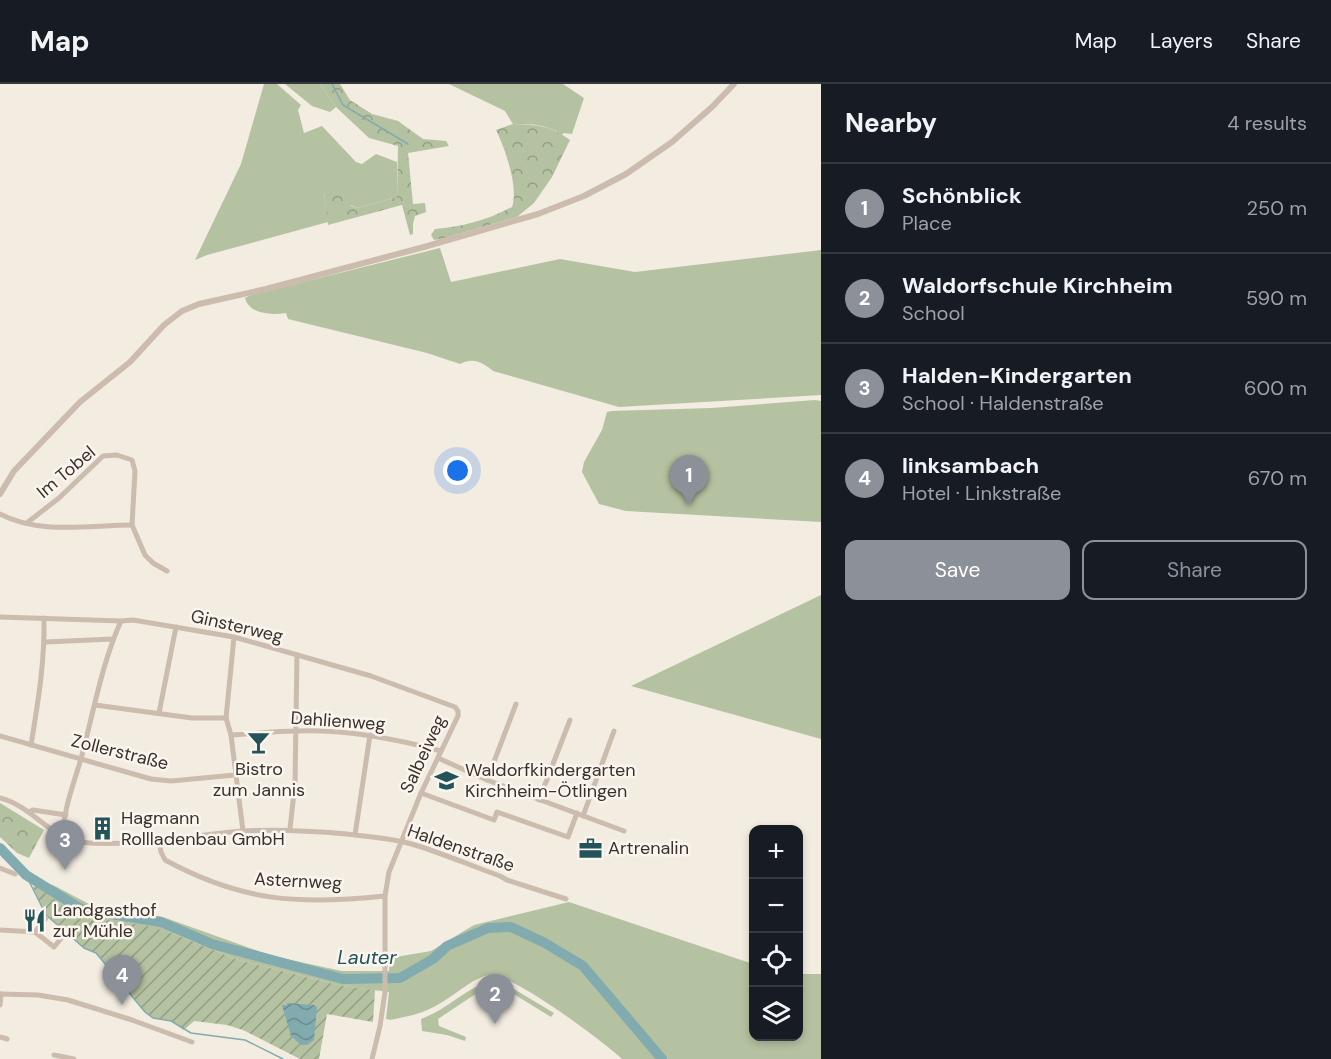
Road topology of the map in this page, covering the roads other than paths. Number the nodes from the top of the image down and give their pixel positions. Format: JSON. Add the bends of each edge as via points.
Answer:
{"nodes":[{"id":1,"x":734,"y":84,"type":"edge"},
{"id":2,"x":1,"y":493,"type":"edge"},
{"id":3,"x":0,"y":514,"type":"edge"},
{"id":4,"x":28,"y":522,"type":"junction"},
{"id":5,"x":132,"y":525,"type":"junction"},
{"id":6,"x":167,"y":571,"type":"dead end"},
{"id":7,"x":0,"y":617,"type":"edge"},
{"id":8,"x":44,"y":618,"type":"junction"},
{"id":9,"x":121,"y":621,"type":"junction"},
{"id":10,"x":176,"y":627,"type":"junction"},
{"id":11,"x":234,"y":637,"type":"junction"},
{"id":12,"x":113,"y":639,"type":"junction"},
{"id":13,"x":45,"y":642,"type":"junction"},
{"id":14,"x":297,"y":655,"type":"junction"},
{"id":15,"x":516,"y":704,"type":"dead end"},
{"id":16,"x":95,"y":705,"type":"junction"},
{"id":17,"x":458,"y":711,"type":"joint"},
{"id":18,"x":159,"y":713,"type":"junction"},
{"id":19,"x":226,"y":718,"type":"junction"},
{"id":20,"x":570,"y":720,"type":"dead end"},
{"id":21,"x":297,"y":730,"type":"junction"},
{"id":22,"x":614,"y":731,"type":"dead end"},
{"id":23,"x":231,"y":735,"type":"junction"},
{"id":24,"x":370,"y":735,"type":"junction"},
{"id":25,"x":0,"y":736,"type":"edge"},
{"id":26,"x":32,"y":745,"type":"junction"},
{"id":27,"x":441,"y":751,"type":"junction"},
{"id":28,"x":438,"y":758,"type":"junction"},
{"id":29,"x":80,"y":760,"type":"junction"},
{"id":30,"x":235,"y":775,"type":"junction"},
{"id":31,"x":487,"y":780,"type":"junction"},
{"id":32,"x":422,"y":793,"type":"junction"},
{"id":33,"x":0,"y":798,"type":"edge"},
{"id":34,"x":539,"y":800,"type":"junction"},
{"id":35,"x":29,"y":812,"type":"junction"},
{"id":36,"x":66,"y":815,"type":"junction"},
{"id":37,"x":580,"y":815,"type":"junction"},
{"id":38,"x":290,"y":829,"type":"junction"},
{"id":39,"x":243,"y":831,"type":"junction"},
{"id":40,"x":624,"y":831,"type":"dead end"},
{"id":41,"x":355,"y":835,"type":"junction"},
{"id":42,"x":63,"y":836,"type":"junction"},
{"id":43,"x":159,"y":841,"type":"junction"},
{"id":44,"x":400,"y":842,"type":"junction"},
{"id":45,"x":0,"y":868,"type":"edge"},
{"id":46,"x":15,"y":874,"type":"dead end"},
{"id":47,"x":385,"y":896,"type":"junction"},
{"id":48,"x":566,"y":899,"type":"dead end"},
{"id":49,"x":46,"y":918,"type":"dead end"},
{"id":50,"x":0,"y":930,"type":"edge"},
{"id":51,"x":35,"y":932,"type":"junction"},
{"id":52,"x":63,"y":936,"type":"dead end"},
{"id":53,"x":0,"y":994,"type":"edge"},
{"id":54,"x":0,"y":1005,"type":"edge"},
{"id":55,"x":0,"y":1037,"type":"edge"},
{"id":56,"x":7,"y":1039,"type":"dead end"},
{"id":57,"x":192,"y":1042,"type":"dead end"},
{"id":58,"x":54,"y":1055,"type":"dead end"},
{"id":59,"x":74,"y":1059,"type":"edge"},
{"id":60,"x":372,"y":1059,"type":"edge"}],
"edges":[{"from":1,"to":2,"type":"street","via":[[672,142],[626,174],[584,196],[538,214],[424,247],[182,311],[130,362],[80,402],[14,471]]},
{"from":3,"to":4,"type":"street","name":"Im Tobel","via":[[17,523]]},
{"from":4,"to":5,"type":"street","name":"Im Tobel","via":[[52,528]]},
{"from":4,"to":5,"type":"street","name":"Im Tobel","via":[[103,456],[117,455],[132,460],[135,471]]},
{"from":5,"to":6,"type":"street","name":"Im Tobel","via":[[145,555]]},
{"from":7,"to":8,"type":"street","name":"Ginsterweg"},
{"from":8,"to":9,"type":"street","name":"Ginsterweg"},
{"from":8,"to":13,"type":"street"},
{"from":9,"to":10,"type":"street","name":"Ginsterweg"},
{"from":9,"to":12,"type":"street"},
{"from":10,"to":11,"type":"street","name":"Ginsterweg"},
{"from":10,"to":18,"type":"street"},
{"from":11,"to":14,"type":"street","name":"Ginsterweg"},
{"from":11,"to":19,"type":"street"},
{"from":12,"to":13,"type":"street"},
{"from":12,"to":16,"type":"street"},
{"from":13,"to":26,"type":"street"},
{"from":14,"to":17,"type":"street","name":"Ginsterweg","via":[[415,691]]},
{"from":14,"to":21,"type":"street"},
{"from":15,"to":31,"type":"street"},
{"from":16,"to":18,"type":"street"},
{"from":16,"to":29,"type":"street"},
{"from":17,"to":27,"type":"street","name":"Salbeiweg"},
{"from":18,"to":19,"type":"street"},
{"from":19,"to":23,"type":"street"},
{"from":20,"to":34,"type":"street"},
{"from":21,"to":23,"type":"street","name":"Dahlienweg"},
{"from":21,"to":24,"type":"street","name":"Dahlienweg"},
{"from":21,"to":38,"type":"street"},
{"from":22,"to":37,"type":"street"},
{"from":23,"to":30,"type":"street"},
{"from":24,"to":27,"type":"street","name":"Dahlienweg"},
{"from":24,"to":41,"type":"street"},
{"from":25,"to":26,"type":"street","name":"Zollerstraße"},
{"from":26,"to":29,"type":"street","name":"Zollerstraße"},
{"from":27,"to":28,"type":"street","name":"Salbeiweg"},
{"from":28,"to":31,"type":"street"},
{"from":28,"to":32,"type":"street","name":"Salbeiweg"},
{"from":29,"to":30,"type":"street","name":"Zollerstraße","via":[[171,781]]},
{"from":29,"to":36,"type":"street"},
{"from":30,"to":39,"type":"street"},
{"from":31,"to":34,"type":"street"},
{"from":32,"to":37,"type":"street","via":[[494,820],[497,812],[568,837]]},
{"from":32,"to":44,"type":"street","name":"Salbeiweg"},
{"from":33,"to":35,"type":"street","name":"Haldenstraße"},
{"from":34,"to":37,"type":"street"},
{"from":35,"to":36,"type":"street","name":"Haldenstraße"},
{"from":35,"to":42,"type":"street","name":"Haldenstraße"},
{"from":36,"to":42,"type":"street"},
{"from":37,"to":40,"type":"street"},
{"from":38,"to":39,"type":"street","name":"Haldenstraße"},
{"from":38,"to":41,"type":"street","name":"Haldenstraße"},
{"from":39,"to":43,"type":"street","name":"Haldenstraße"},
{"from":41,"to":44,"type":"street","name":"Haldenstraße"},
{"from":42,"to":43,"type":"street","name":"Haldenstraße","via":[[90,843]]},
{"from":43,"to":47,"type":"street","name":"Asternweg","via":[[165,860],[243,893],[323,900]]},
{"from":44,"to":47,"type":"street"},
{"from":44,"to":48,"type":"street","name":"Haldenstraße"},
{"from":45,"to":46,"type":"street"},
{"from":47,"to":60,"type":"street","via":[[385,992]]},
{"from":49,"to":51,"type":"street"},
{"from":50,"to":51,"type":"street"},
{"from":51,"to":52,"type":"street","via":[[54,947]]},
{"from":53,"to":54,"type":"street"},
{"from":53,"to":57,"type":"street","via":[[68,1000]]},
{"from":55,"to":56,"type":"street"},
{"from":58,"to":59,"type":"street"}]}
